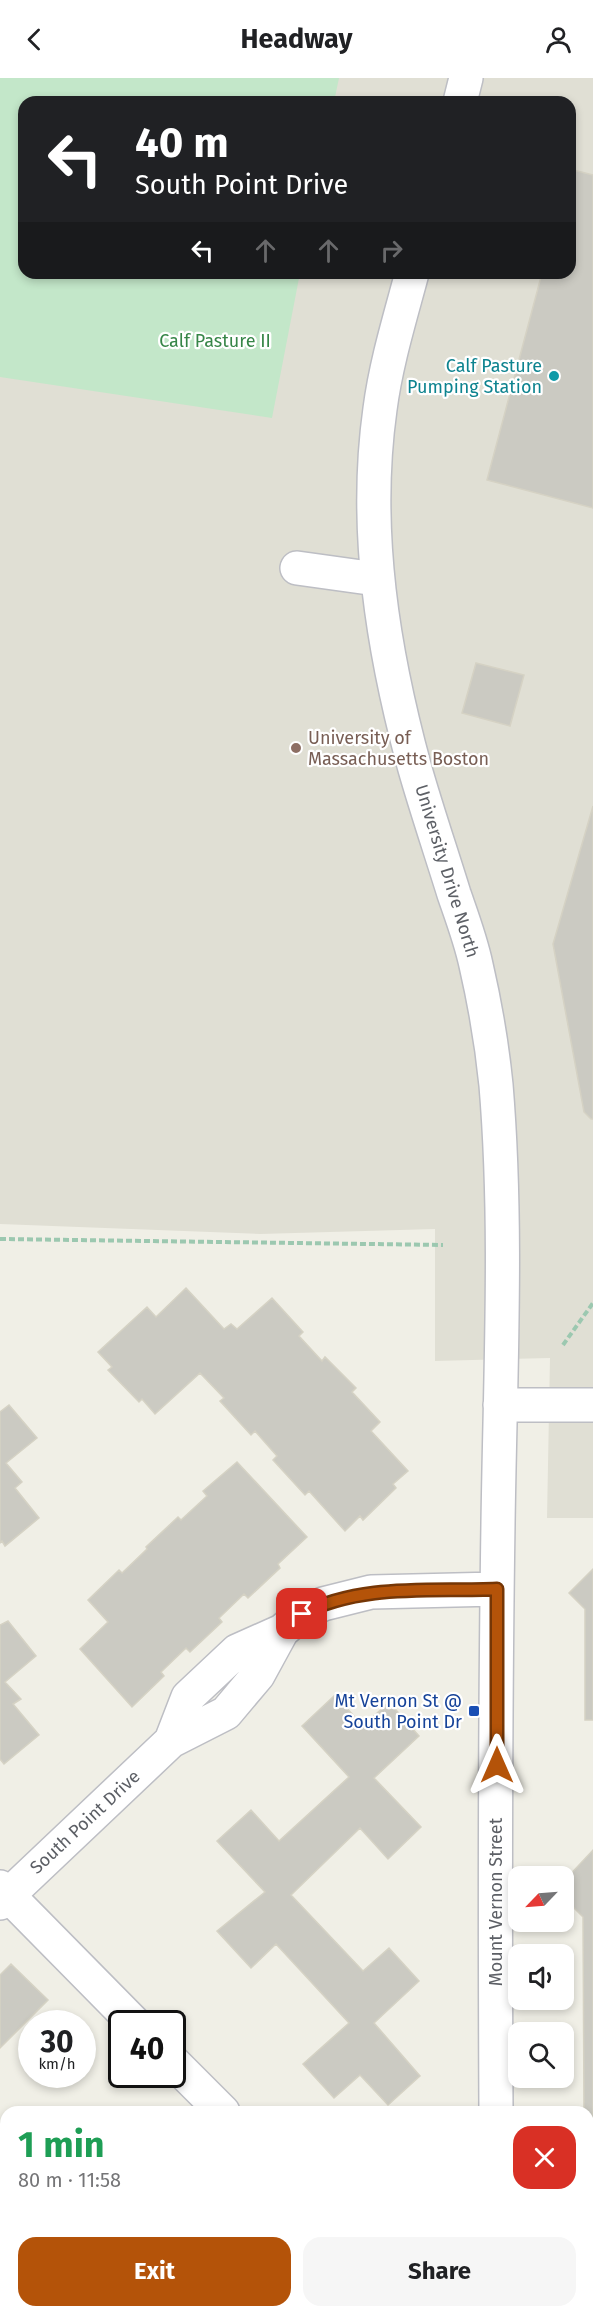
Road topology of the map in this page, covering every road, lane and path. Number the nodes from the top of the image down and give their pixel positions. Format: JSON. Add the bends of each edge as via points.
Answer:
{"nodes":[{"id":1,"x":466,"y":78,"type":"edge"},
{"id":2,"x":462,"y":96,"type":"edge"},
{"id":3,"x":410,"y":279,"type":"edge"},
{"id":4,"x":297,"y":568,"type":"dead end"},
{"id":5,"x":376,"y":579,"type":"junction"},
{"id":6,"x":0,"y":1239,"type":"edge"},
{"id":7,"x":443,"y":1245,"type":"dead end"},
{"id":8,"x":593,"y":1303,"type":"edge"},
{"id":9,"x":563,"y":1345,"type":"dead end"},
{"id":10,"x":500,"y":1405,"type":"junction"},
{"id":11,"x":593,"y":1405,"type":"edge"},
{"id":12,"x":497,"y":1589,"type":"junction"},
{"id":13,"x":3,"y":1895,"type":"edge"},
{"id":14,"x":121,"y":2010,"type":"edge"},
{"id":15,"x":186,"y":2075,"type":"edge"},
{"id":16,"x":217,"y":2106,"type":"edge"},
{"id":17,"x":496,"y":2106,"type":"edge"}],
"edges":[{"from":1,"to":2,"type":"street"},
{"from":3,"to":5,"type":"street","name":"University Drive North","via":[[380,405],[373,475]]},
{"from":4,"to":5,"type":"street"},
{"from":5,"to":10,"type":"street","name":"University Drive North","via":[[405,730],[476,963],[488,1022],[500,1166]]},
{"from":6,"to":7,"type":"path"},
{"from":8,"to":9,"type":"path"},
{"from":10,"to":11,"type":"street"},
{"from":10,"to":12,"type":"street","name":"Mount Vernon Street"},
{"from":12,"to":13,"type":"street","name":"South Point Drive","via":[[371,1592],[323,1604],[302,1614],[282,1631],[237,1651],[188,1697],[171,1741]]},
{"from":12,"to":17,"type":"street","name":"Mount Vernon Street"},
{"from":13,"to":14,"type":"street"},
{"from":15,"to":16,"type":"street"}]}
